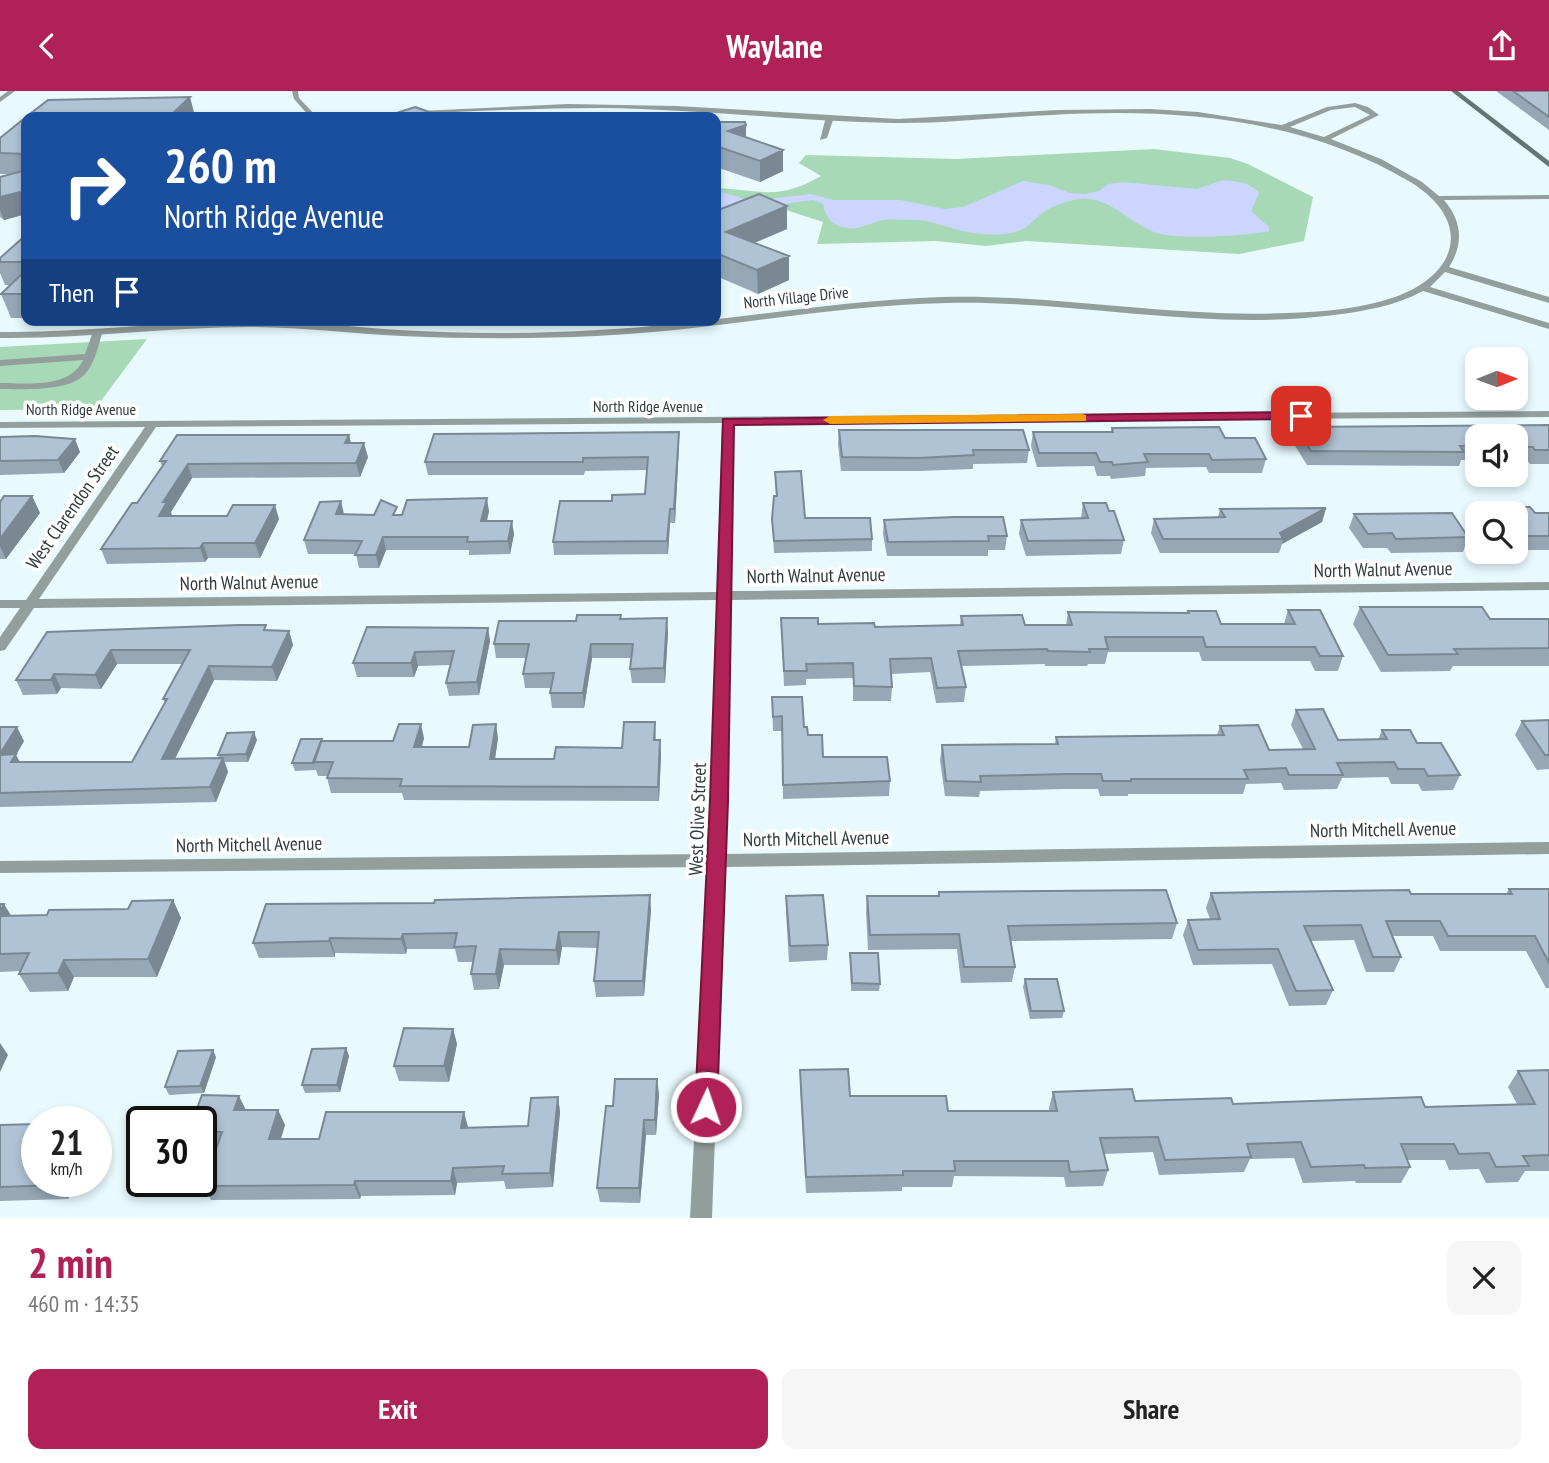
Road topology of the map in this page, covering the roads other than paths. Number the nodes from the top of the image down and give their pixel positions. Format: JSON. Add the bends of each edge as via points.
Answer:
{"nodes":[{"id":1,"x":12,"y":91,"type":"edge"},
{"id":2,"x":295,"y":91,"type":"edge"},
{"id":3,"x":1454,"y":91,"type":"edge"},
{"id":4,"x":0,"y":100,"type":"edge"},
{"id":5,"x":309,"y":112,"type":"edge"},
{"id":6,"x":453,"y":112,"type":"edge"},
{"id":7,"x":830,"y":117,"type":"junction"},
{"id":8,"x":1282,"y":128,"type":"junction"},
{"id":9,"x":823,"y":138,"type":"dead end"},
{"id":10,"x":1324,"y":140,"type":"junction"},
{"id":11,"x":1549,"y":165,"type":"edge"},
{"id":12,"x":1549,"y":197,"type":"edge"},
{"id":13,"x":1439,"y":198,"type":"junction"},
{"id":14,"x":1444,"y":269,"type":"junction"},
{"id":15,"x":1424,"y":288,"type":"junction"},
{"id":16,"x":1549,"y":300,"type":"edge"},
{"id":17,"x":721,"y":321,"type":"edge"},
{"id":18,"x":145,"y":326,"type":"edge"},
{"id":19,"x":308,"y":326,"type":"edge"},
{"id":20,"x":671,"y":326,"type":"edge"},
{"id":21,"x":1549,"y":326,"type":"edge"},
{"id":22,"x":97,"y":331,"type":"junction"},
{"id":23,"x":0,"y":335,"type":"edge"},
{"id":24,"x":88,"y":357,"type":"junction"},
{"id":25,"x":0,"y":363,"type":"edge"},
{"id":26,"x":0,"y":386,"type":"edge"},
{"id":27,"x":1549,"y":414,"type":"edge"},
{"id":28,"x":728,"y":421,"type":"junction"},
{"id":29,"x":153,"y":424,"type":"junction"},
{"id":30,"x":0,"y":425,"type":"edge"},
{"id":31,"x":1549,"y":586,"type":"edge"},
{"id":32,"x":724,"y":595,"type":"junction"},
{"id":33,"x":0,"y":604,"type":"edge"},
{"id":34,"x":28,"y":604,"type":"junction"},
{"id":35,"x":0,"y":647,"type":"edge"},
{"id":36,"x":1549,"y":848,"type":"edge"},
{"id":37,"x":717,"y":860,"type":"junction"},
{"id":38,"x":0,"y":867,"type":"edge"},
{"id":39,"x":701,"y":1218,"type":"edge"}],
"edges":[{"from":1,"to":4,"type":"street"},
{"from":2,"to":5,"type":"street"},
{"from":3,"to":11,"type":"street"},
{"from":6,"to":7,"type":"street","via":[[590,106]]},
{"from":7,"to":8,"type":"street","via":[[935,120],[1147,110],[1209,113]]},
{"from":7,"to":9,"type":"street"},
{"from":8,"to":10,"type":"street"},
{"from":8,"to":10,"type":"street","via":[[1334,104],[1359,104],[1375,115]]},
{"from":10,"to":13,"type":"street","via":[[1392,168]]},
{"from":12,"to":13,"type":"street"},
{"from":13,"to":14,"type":"street","name":"North Village Drive","via":[[1453,218],[1457,243]]},
{"from":14,"to":15,"type":"street","name":"North Village Drive"},
{"from":14,"to":16,"type":"street"},
{"from":15,"to":17,"type":"street","name":"North Village Drive","via":[[1356,309],[1281,316],[971,299]]},
{"from":15,"to":21,"type":"street"},
{"from":18,"to":22,"type":"street","name":"North Village Drive"},
{"from":19,"to":20,"type":"street","name":"North Village Drive","via":[[405,333],[563,334]]},
{"from":22,"to":23,"type":"street","name":"North Village Drive"},
{"from":22,"to":24,"type":"street"},
{"from":24,"to":25,"type":"street"},
{"from":24,"to":26,"type":"street","via":[[81,373],[67,381]]},
{"from":27,"to":28,"type":"street","name":"North Ridge Avenue"},
{"from":28,"to":29,"type":"street","name":"North Ridge Avenue"},
{"from":28,"to":32,"type":"street","name":"West Olive Street"},
{"from":29,"to":30,"type":"street","name":"North Ridge Avenue"},
{"from":29,"to":34,"type":"street","name":"West Clarendon Street"},
{"from":31,"to":32,"type":"street","name":"North Walnut Avenue"},
{"from":32,"to":34,"type":"street","name":"North Walnut Avenue"},
{"from":32,"to":37,"type":"street","name":"West Olive Street"},
{"from":33,"to":34,"type":"street","name":"North Walnut Avenue"},
{"from":34,"to":35,"type":"street","name":"West Clarendon Street"},
{"from":36,"to":37,"type":"street","name":"North Mitchell Avenue"},
{"from":37,"to":38,"type":"street","name":"North Mitchell Avenue"},
{"from":37,"to":39,"type":"street","name":"West Olive Street"}]}
